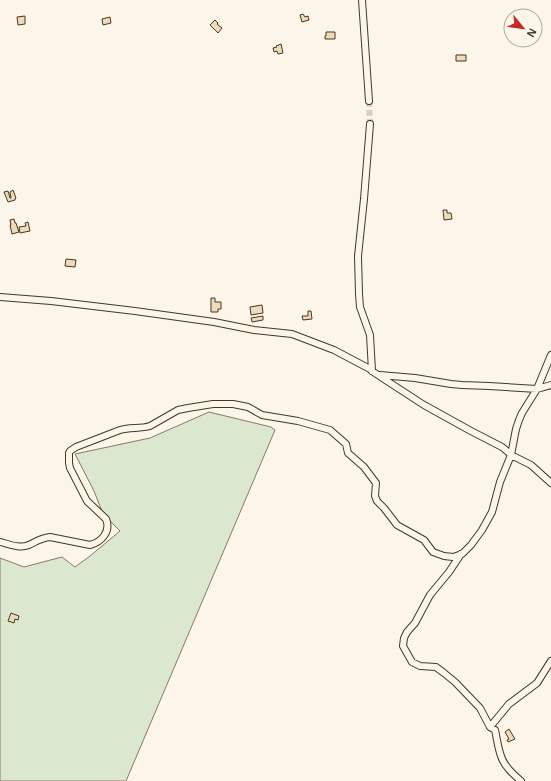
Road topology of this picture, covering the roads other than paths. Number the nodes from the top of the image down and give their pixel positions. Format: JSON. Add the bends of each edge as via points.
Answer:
{"nodes":[{"id":1,"x":362,"y":0,"type":"edge"},
{"id":2,"x":369,"y":101,"type":"tunnel mouth"},
{"id":3,"x":370,"y":124,"type":"tunnel mouth"},
{"id":4,"x":0,"y":297,"type":"edge"},
{"id":5,"x":551,"y":355,"type":"edge"},
{"id":6,"x":375,"y":373,"type":"junction"},
{"id":7,"x":551,"y":385,"type":"edge"},
{"id":8,"x":537,"y":388,"type":"junction"},
{"id":9,"x":511,"y":456,"type":"junction"},
{"id":10,"x":551,"y":483,"type":"edge"},
{"id":11,"x":0,"y":542,"type":"edge"},
{"id":12,"x":462,"y":554,"type":"junction"},
{"id":13,"x":551,"y":661,"type":"edge"},
{"id":14,"x":490,"y":726,"type":"junction"},
{"id":15,"x":521,"y":781,"type":"edge"}],
"edges":[{"from":1,"to":2,"type":"street"},
{"from":3,"to":6,"type":"street","via":[[358,256],[360,307],[370,335]]},
{"from":4,"to":6,"type":"street","via":[[120,309],[292,334],[334,350]]},
{"from":5,"to":8,"type":"street"},
{"from":6,"to":8,"type":"street","via":[[451,384]]},
{"from":6,"to":9,"type":"street","via":[[424,405],[502,447]]},
{"from":7,"to":8,"type":"street"},
{"from":8,"to":9,"type":"street","via":[[519,420]]},
{"from":9,"to":10,"type":"street","via":[[531,464]]},
{"from":9,"to":12,"type":"street","via":[[500,482],[492,512],[482,530]]},
{"from":11,"to":12,"type":"street","via":[[24,546],[50,537],[95,544],[106,532],[107,522],[88,501],[70,468],[70,451],[123,429],[145,428],[178,410],[213,404],[233,404],[248,407],[262,415],[330,430],[345,442],[348,453],[364,466],[376,483],[377,501],[397,525],[424,540],[433,552],[453,557]]},
{"from":12,"to":14,"type":"street","via":[[407,632],[403,649],[412,662],[420,666],[436,667],[455,682],[480,708]]},
{"from":13,"to":14,"type":"street","via":[[537,683],[509,704]]},
{"from":14,"to":15,"type":"street","via":[[495,730],[505,764]]}]}
